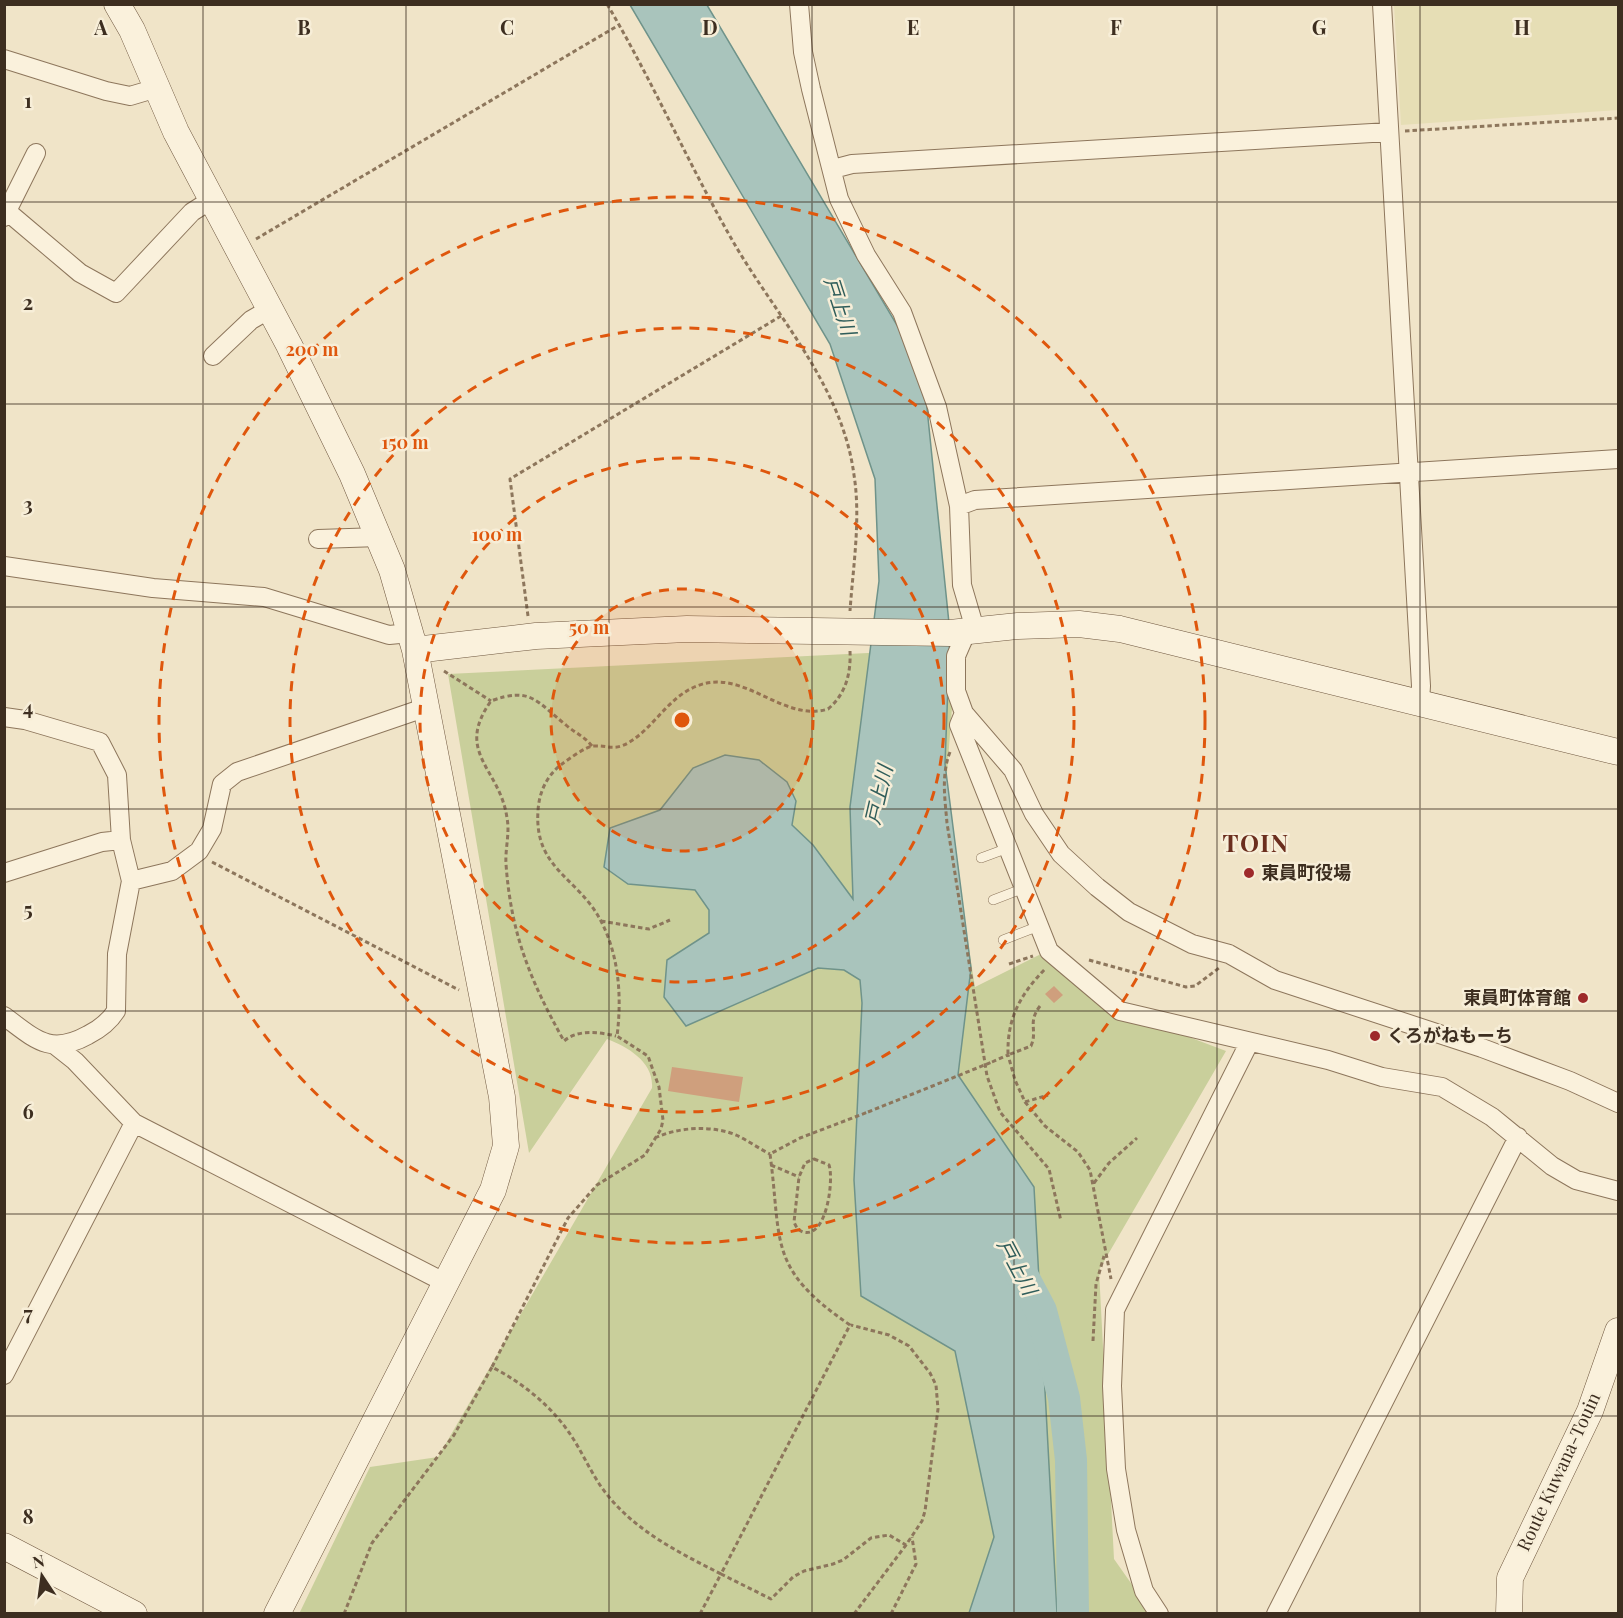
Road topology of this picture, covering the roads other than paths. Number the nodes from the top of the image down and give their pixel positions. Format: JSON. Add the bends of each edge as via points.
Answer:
{"nodes":[{"id":1,"x":117,"y":4,"type":"edge"},
{"id":2,"x":799,"y":4,"type":"edge"},
{"id":3,"x":1382,"y":4,"type":"edge"},
{"id":4,"x":4,"y":59,"type":"edge"},
{"id":5,"x":157,"y":88,"type":"junction"},
{"id":6,"x":1389,"y":132,"type":"junction"},
{"id":7,"x":36,"y":153,"type":"dead end"},
{"id":8,"x":833,"y":169,"type":"junction"},
{"id":9,"x":212,"y":200,"type":"junction"},
{"id":10,"x":7,"y":215,"type":"edge"},
{"id":11,"x":270,"y":309,"type":"junction"},
{"id":12,"x":213,"y":356,"type":"dead end"},
{"id":13,"x":1618,"y":459,"type":"edge"},
{"id":14,"x":1409,"y":472,"type":"junction"},
{"id":15,"x":959,"y":506,"type":"junction"},
{"id":16,"x":380,"y":537,"type":"junction"},
{"id":17,"x":318,"y":539,"type":"dead end"},
{"id":18,"x":4,"y":566,"type":"edge"},
{"id":19,"x":958,"y":633,"type":"junction"},
{"id":20,"x":413,"y":642,"type":"junction"},
{"id":21,"x":1420,"y":701,"type":"junction"},
{"id":22,"x":427,"y":707,"type":"junction"},
{"id":23,"x":4,"y":717,"type":"edge"},
{"id":24,"x":962,"y":719,"type":"junction"},
{"id":25,"x":1618,"y":752,"type":"edge"},
{"id":26,"x":121,"y":840,"type":"junction"},
{"id":27,"x":1008,"y":848,"type":"junction"},
{"id":28,"x":981,"y":858,"type":"dead end"},
{"id":29,"x":4,"y":873,"type":"edge"},
{"id":30,"x":131,"y":881,"type":"junction"},
{"id":31,"x":1024,"y":888,"type":"junction"},
{"id":32,"x":993,"y":900,"type":"dead end"},
{"id":33,"x":1039,"y":926,"type":"junction"},
{"id":34,"x":1003,"y":940,"type":"dead end"},
{"id":35,"x":4,"y":1016,"type":"edge"},
{"id":36,"x":1249,"y":1043,"type":"junction"},
{"id":37,"x":57,"y":1046,"type":"junction"},
{"id":38,"x":1618,"y":1103,"type":"edge"},
{"id":39,"x":134,"y":1123,"type":"junction"},
{"id":40,"x":1518,"y":1137,"type":"junction"},
{"id":41,"x":1618,"y":1191,"type":"edge"},
{"id":42,"x":446,"y":1283,"type":"junction"},
{"id":43,"x":1618,"y":1331,"type":"edge"},
{"id":44,"x":4,"y":1375,"type":"edge"},
{"id":45,"x":4,"y":1546,"type":"edge"},
{"id":46,"x":134,"y":1614,"type":"edge"},
{"id":47,"x":277,"y":1614,"type":"edge"},
{"id":48,"x":1159,"y":1614,"type":"edge"},
{"id":49,"x":1276,"y":1614,"type":"edge"},
{"id":50,"x":1509,"y":1614,"type":"edge"}],
"edges":[{"from":1,"to":5,"type":"street"},
{"from":2,"to":8,"type":"street","via":[[803,52]]},
{"from":3,"to":6,"type":"street"},
{"from":4,"to":5,"type":"street","via":[[130,96]]},
{"from":5,"to":9,"type":"street"},
{"from":6,"to":8,"type":"street","via":[[852,164]]},
{"from":6,"to":14,"type":"street"},
{"from":7,"to":10,"type":"street"},
{"from":8,"to":15,"type":"street","via":[[839,199],[866,255],[902,312],[914,344],[937,407]]},
{"from":9,"to":10,"type":"street","via":[[192,212],[116,292],[80,273]]},
{"from":9,"to":11,"type":"street"},
{"from":11,"to":12,"type":"street","via":[[251,320]]},
{"from":11,"to":16,"type":"street","via":[[328,422]]},
{"from":13,"to":14,"type":"street"},
{"from":14,"to":15,"type":"street","via":[[975,500]]},
{"from":14,"to":21,"type":"street"},
{"from":15,"to":19,"type":"street","via":[[962,585],[972,619]]},
{"from":16,"to":17,"type":"street"},
{"from":16,"to":20,"type":"street"},
{"from":18,"to":20,"type":"street","via":[[153,588],[264,597]]},
{"from":19,"to":20,"type":"street","via":[[687,629]]},
{"from":19,"to":21,"type":"street","via":[[1079,624],[1120,628]]},
{"from":19,"to":24,"type":"street","via":[[956,691]]},
{"from":20,"to":22,"type":"street"},
{"from":21,"to":25,"type":"street"},
{"from":22,"to":30,"type":"street","via":[[237,772],[222,784],[212,829],[199,851],[172,871]]},
{"from":22,"to":42,"type":"street","via":[[505,1114],[506,1146],[493,1190]]},
{"from":23,"to":26,"type":"street","via":[[100,742],[117,775]]},
{"from":24,"to":27,"type":"street"},
{"from":24,"to":38,"type":"street","via":[[1013,770],[1034,814],[1061,854],[1130,912],[1192,944],[1229,954],[1275,980],[1482,1048]]},
{"from":26,"to":29,"type":"street","via":[[102,842]]},
{"from":26,"to":30,"type":"street"},
{"from":27,"to":28,"type":"lane"},
{"from":27,"to":31,"type":"street"},
{"from":30,"to":37,"type":"street","via":[[117,954],[116,1011],[98,1030],[71,1044]]},
{"from":31,"to":32,"type":"lane"},
{"from":31,"to":33,"type":"street"},
{"from":33,"to":34,"type":"lane"},
{"from":33,"to":36,"type":"street","via":[[1049,951],[1120,1011]]},
{"from":35,"to":37,"type":"street","via":[[32,1038]]},
{"from":36,"to":40,"type":"street","via":[[1328,1060],[1382,1077],[1442,1087]]},
{"from":36,"to":48,"type":"street","via":[[1117,1305],[1112,1386],[1116,1469],[1126,1530],[1144,1591]]},
{"from":37,"to":39,"type":"street"},
{"from":39,"to":42,"type":"street"},
{"from":39,"to":44,"type":"street"},
{"from":40,"to":41,"type":"street","via":[[1552,1166],[1576,1180]]},
{"from":40,"to":49,"type":"street"},
{"from":42,"to":47,"type":"street"},
{"from":43,"to":50,"type":"street","name":"Route Kuwana-Touin","via":[[1590,1411],[1510,1578]]},
{"from":45,"to":46,"type":"street"}]}
